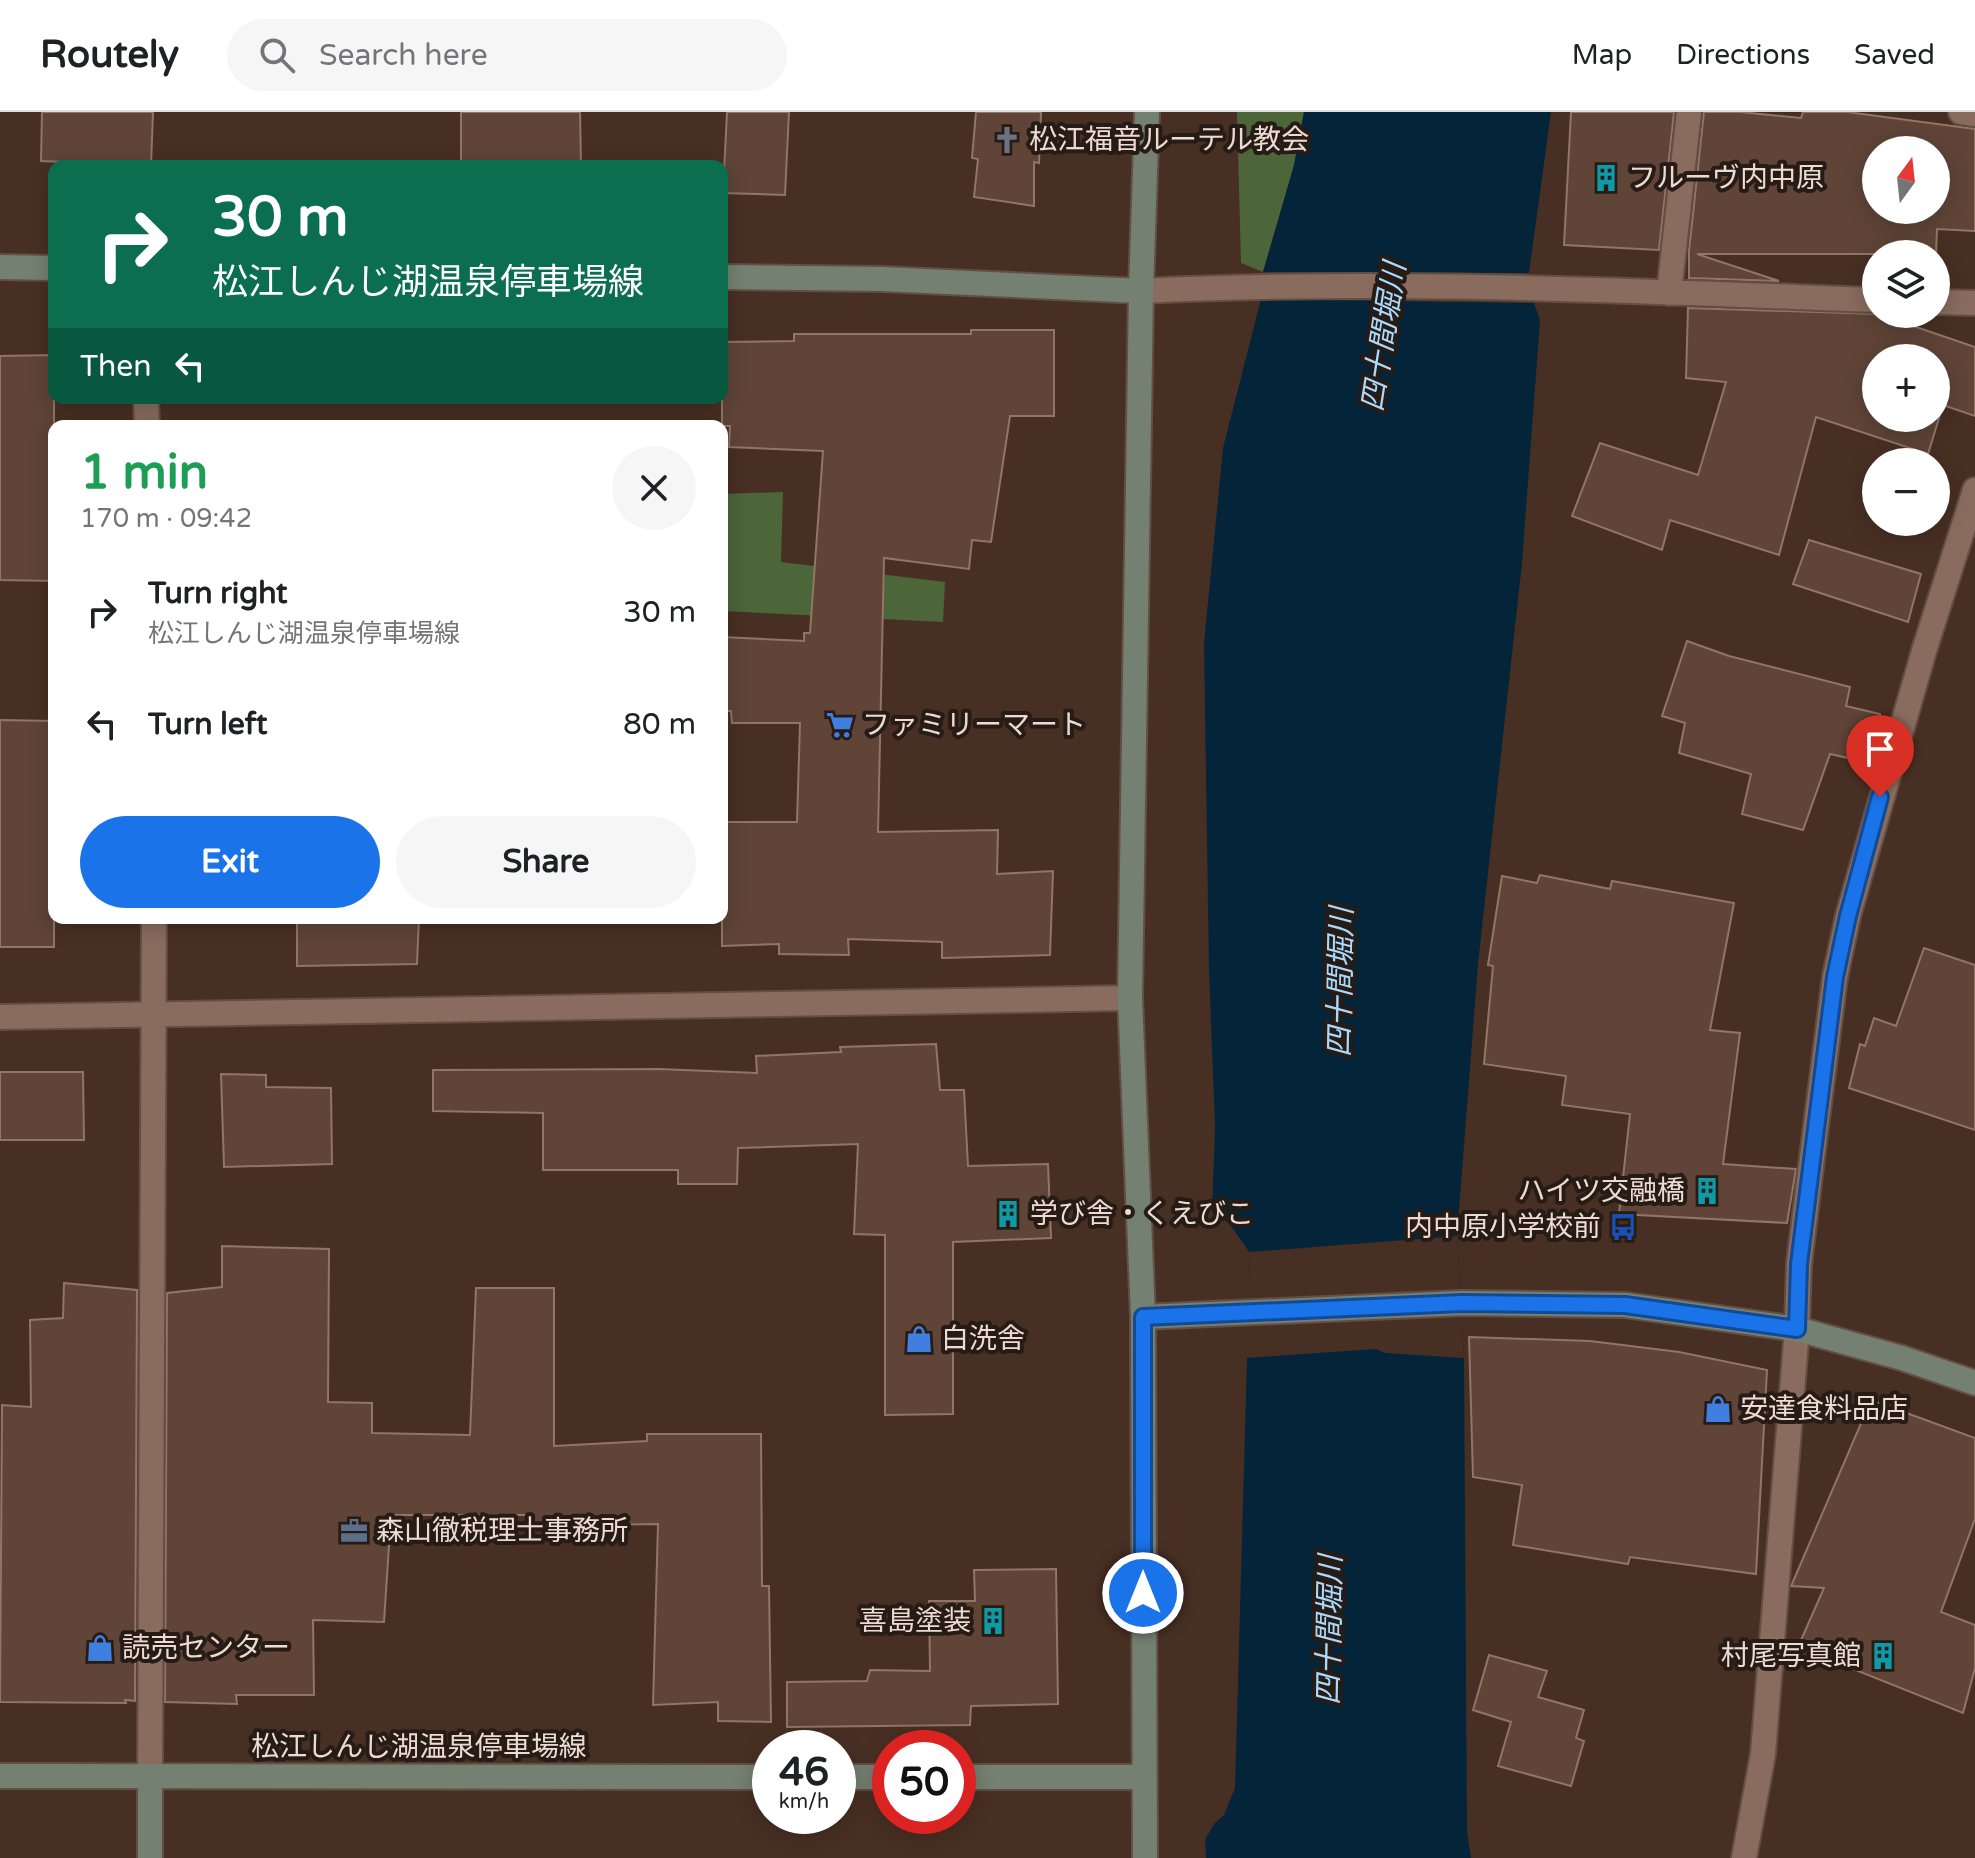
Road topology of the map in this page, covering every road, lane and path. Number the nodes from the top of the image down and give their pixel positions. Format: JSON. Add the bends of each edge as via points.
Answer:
{"nodes":[{"id":1,"x":1147,"y":112,"type":"edge"},
{"id":2,"x":1689,"y":112,"type":"edge"},
{"id":3,"x":1961,"y":112,"type":"edge"},
{"id":4,"x":1975,"y":114,"type":"edge"},
{"id":5,"x":0,"y":267,"type":"edge"},
{"id":6,"x":48,"y":268,"type":"edge"},
{"id":7,"x":728,"y":277,"type":"edge"},
{"id":8,"x":1141,"y":291,"type":"junction"},
{"id":9,"x":1669,"y":293,"type":"junction"},
{"id":10,"x":1862,"y":300,"type":"edge"},
{"id":11,"x":1950,"y":302,"type":"edge"},
{"id":12,"x":1975,"y":303,"type":"edge"},
{"id":13,"x":1975,"y":490,"type":"edge"},
{"id":14,"x":154,"y":924,"type":"edge"},
{"id":15,"x":1130,"y":998,"type":"junction"},
{"id":16,"x":155,"y":1016,"type":"junction"},
{"id":17,"x":0,"y":1017,"type":"edge"},
{"id":18,"x":1143,"y":1317,"type":"junction"},
{"id":19,"x":1797,"y":1329,"type":"junction"},
{"id":20,"x":1975,"y":1383,"type":"edge"},
{"id":21,"x":0,"y":1776,"type":"edge"},
{"id":22,"x":150,"y":1776,"type":"junction"},
{"id":23,"x":752,"y":1777,"type":"edge"},
{"id":24,"x":976,"y":1777,"type":"edge"},
{"id":25,"x":1144,"y":1777,"type":"junction"},
{"id":26,"x":150,"y":1858,"type":"edge"},
{"id":27,"x":1145,"y":1858,"type":"edge"},
{"id":28,"x":1744,"y":1858,"type":"edge"}],
"edges":[{"from":1,"to":8,"type":"main road"},
{"from":2,"to":9,"type":"street"},
{"from":3,"to":4,"type":"street"},
{"from":5,"to":6,"type":"main road"},
{"from":7,"to":8,"type":"main road"},
{"from":8,"to":9,"type":"street","via":[[1248,286]]},
{"from":8,"to":15,"type":"main road"},
{"from":9,"to":10,"type":"street"},
{"from":11,"to":12,"type":"street"},
{"from":13,"to":19,"type":"street","via":[[1919,665],[1835,977],[1799,1264]]},
{"from":14,"to":16,"type":"street"},
{"from":15,"to":16,"type":"street"},
{"from":15,"to":18,"type":"main road"},
{"from":16,"to":17,"type":"street"},
{"from":16,"to":22,"type":"street"},
{"from":18,"to":19,"type":"main road","via":[[1462,1303],[1625,1305]]},
{"from":18,"to":25,"type":"main road"},
{"from":19,"to":20,"type":"main road"},
{"from":19,"to":28,"type":"street","via":[[1763,1754]]},
{"from":21,"to":22,"type":"main road","name":"松江しんじ湖温泉停車場線"},
{"from":22,"to":23,"type":"main road","name":"松江しんじ湖温泉停車場線"},
{"from":22,"to":26,"type":"main road"},
{"from":24,"to":25,"type":"main road"},
{"from":25,"to":27,"type":"main road"}]}
